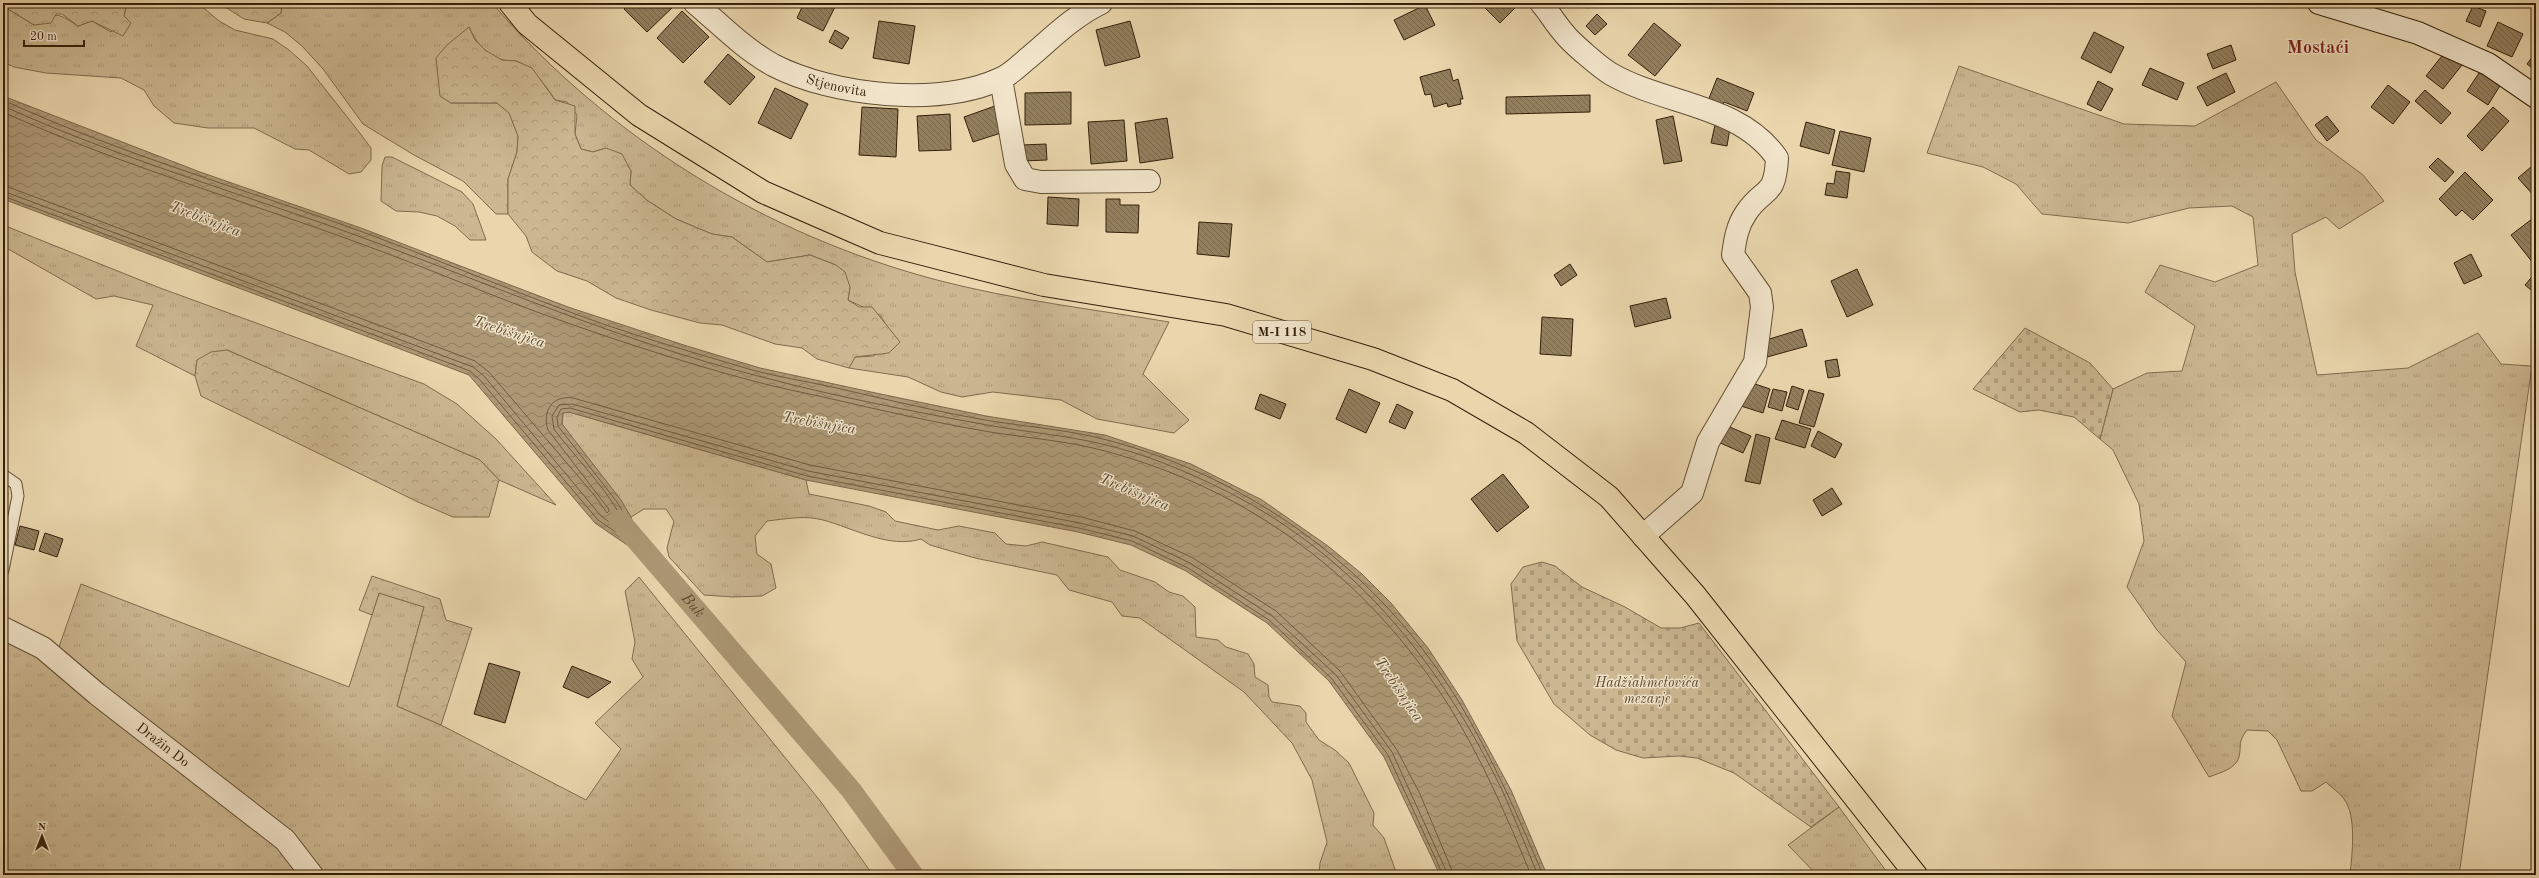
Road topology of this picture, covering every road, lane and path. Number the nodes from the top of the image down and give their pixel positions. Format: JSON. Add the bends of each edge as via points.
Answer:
{"nodes":[{"id":1,"x":510,"y":3,"type":"edge"},
{"id":2,"x":695,"y":3,"type":"edge"},
{"id":3,"x":1541,"y":3,"type":"edge"},
{"id":4,"x":2319,"y":3,"type":"edge"},
{"id":5,"x":1094,"y":5,"type":"edge"},
{"id":6,"x":1001,"y":79,"type":"junction"},
{"id":7,"x":2536,"y":98,"type":"edge"},
{"id":8,"x":1149,"y":182,"type":"dead end"},
{"id":9,"x":3,"y":475,"type":"edge"},
{"id":10,"x":1643,"y":536,"type":"junction"},
{"id":11,"x":3,"y":570,"type":"edge"},
{"id":12,"x":3,"y":628,"type":"edge"},
{"id":13,"x":312,"y":875,"type":"edge"},
{"id":14,"x":1916,"y":875,"type":"edge"}],
"edges":[{"from":1,"to":10,"type":"main road","number":"M-I 118","via":[[527,24],[639,115],[763,192],[880,244],[1044,285],[1226,315],[1373,359],[1452,390],[1526,433],[1609,497]]},
{"from":2,"to":6,"type":"street","name":"Stjenovita","via":[[749,49],[794,75],[819,83],[886,93],[937,96]]},
{"from":3,"to":10,"type":"street","via":[[1564,34],[1610,74],[1636,86],[1728,118],[1753,131],[1777,158],[1774,183],[1746,212],[1736,235],[1733,255],[1760,292],[1762,307],[1755,362],[1708,442],[1692,493]]},
{"from":4,"to":7,"type":"street","via":[[2418,33],[2488,64]]},
{"from":5,"to":6,"type":"street","name":"Stjenovita","via":[[1075,17]]},
{"from":6,"to":8,"type":"street","via":[[1016,164],[1025,180]]},
{"from":9,"to":11,"type":"lane","via":[[16,484],[18,496]]},
{"from":10,"to":14,"type":"main road","number":"M-I 118","via":[[1695,595]]},
{"from":12,"to":13,"type":"street","name":"Dražin Do","via":[[43,648],[97,694],[285,840]]}]}
